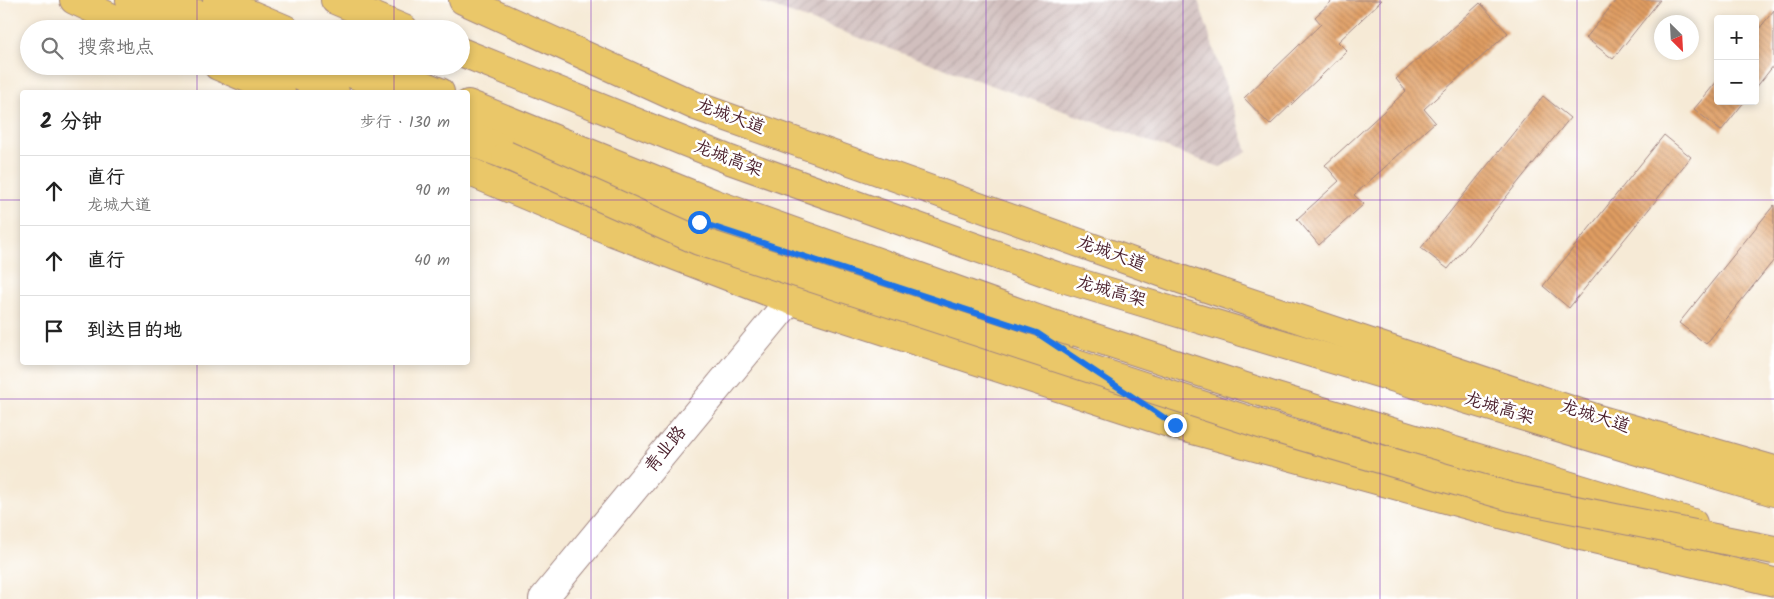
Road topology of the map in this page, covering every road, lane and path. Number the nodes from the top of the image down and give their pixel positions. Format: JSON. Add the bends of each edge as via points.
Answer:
{"nodes":[{"id":1,"x":74,"y":0,"type":"edge"},
{"id":2,"x":130,"y":0,"type":"edge"},
{"id":3,"x":148,"y":0,"type":"edge"},
{"id":4,"x":217,"y":0,"type":"edge"},
{"id":5,"x":335,"y":0,"type":"edge"},
{"id":6,"x":463,"y":0,"type":"edge"},
{"id":7,"x":117,"y":20,"type":"edge"},
{"id":8,"x":174,"y":20,"type":"edge"},
{"id":9,"x":218,"y":20,"type":"edge"},
{"id":10,"x":264,"y":20,"type":"edge"},
{"id":11,"x":383,"y":20,"type":"edge"},
{"id":12,"x":470,"y":56,"type":"edge"},
{"id":13,"x":240,"y":75,"type":"edge"},
{"id":14,"x":297,"y":75,"type":"edge"},
{"id":15,"x":355,"y":75,"type":"edge"},
{"id":16,"x":398,"y":75,"type":"edge"},
{"id":17,"x":276,"y":90,"type":"edge"},
{"id":18,"x":331,"y":90,"type":"edge"},
{"id":19,"x":389,"y":90,"type":"edge"},
{"id":20,"x":435,"y":90,"type":"edge"},
{"id":21,"x":470,"y":105,"type":"edge"},
{"id":22,"x":470,"y":126,"type":"edge"},
{"id":23,"x":470,"y":142,"type":"edge"},
{"id":24,"x":470,"y":172,"type":"edge"},
{"id":25,"x":790,"y":300,"type":"junction"},
{"id":26,"x":1037,"y":333,"type":"junction"},
{"id":27,"x":1175,"y":425,"type":"junction"},
{"id":28,"x":1774,"y":470,"type":"edge"},
{"id":29,"x":1774,"y":492,"type":"edge"},
{"id":30,"x":1774,"y":549,"type":"edge"},
{"id":31,"x":1774,"y":564,"type":"edge"},
{"id":32,"x":1774,"y":582,"type":"edge"},
{"id":33,"x":544,"y":599,"type":"edge"}],
"edges":[{"from":1,"to":7,"type":"main road"},
{"from":2,"to":8,"type":"main road"},
{"from":3,"to":9,"type":"main road"},
{"from":4,"to":10,"type":"main road"},
{"from":5,"to":11,"type":"main road"},
{"from":6,"to":28,"type":"main road","name":"龙城大道","via":[[706,109],[1202,286],[1601,420]]},
{"from":12,"to":29,"type":"main road","name":"龙城高架","via":[[730,160],[1056,276]]},
{"from":13,"to":17,"type":"main road"},
{"from":14,"to":18,"type":"main road"},
{"from":15,"to":19,"type":"main road"},
{"from":16,"to":20,"type":"main road"},
{"from":21,"to":30,"type":"main road","bridge":true,"via":[[713,203],[1040,320],[1273,396]]},
{"from":22,"to":26,"type":"main road","via":[[699,222]]},
{"from":23,"to":30,"type":"main road","bridge":true,"via":[[699,241],[1263,425],[1512,498]]},
{"from":24,"to":25,"type":"main road"},
{"from":25,"to":27,"type":"main road"},
{"from":25,"to":33,"type":"street","name":"青业路"},
{"from":26,"to":27,"type":"main road"},
{"from":26,"to":31,"type":"main road"},
{"from":27,"to":32,"type":"main road","via":[[1585,537]]}]}
